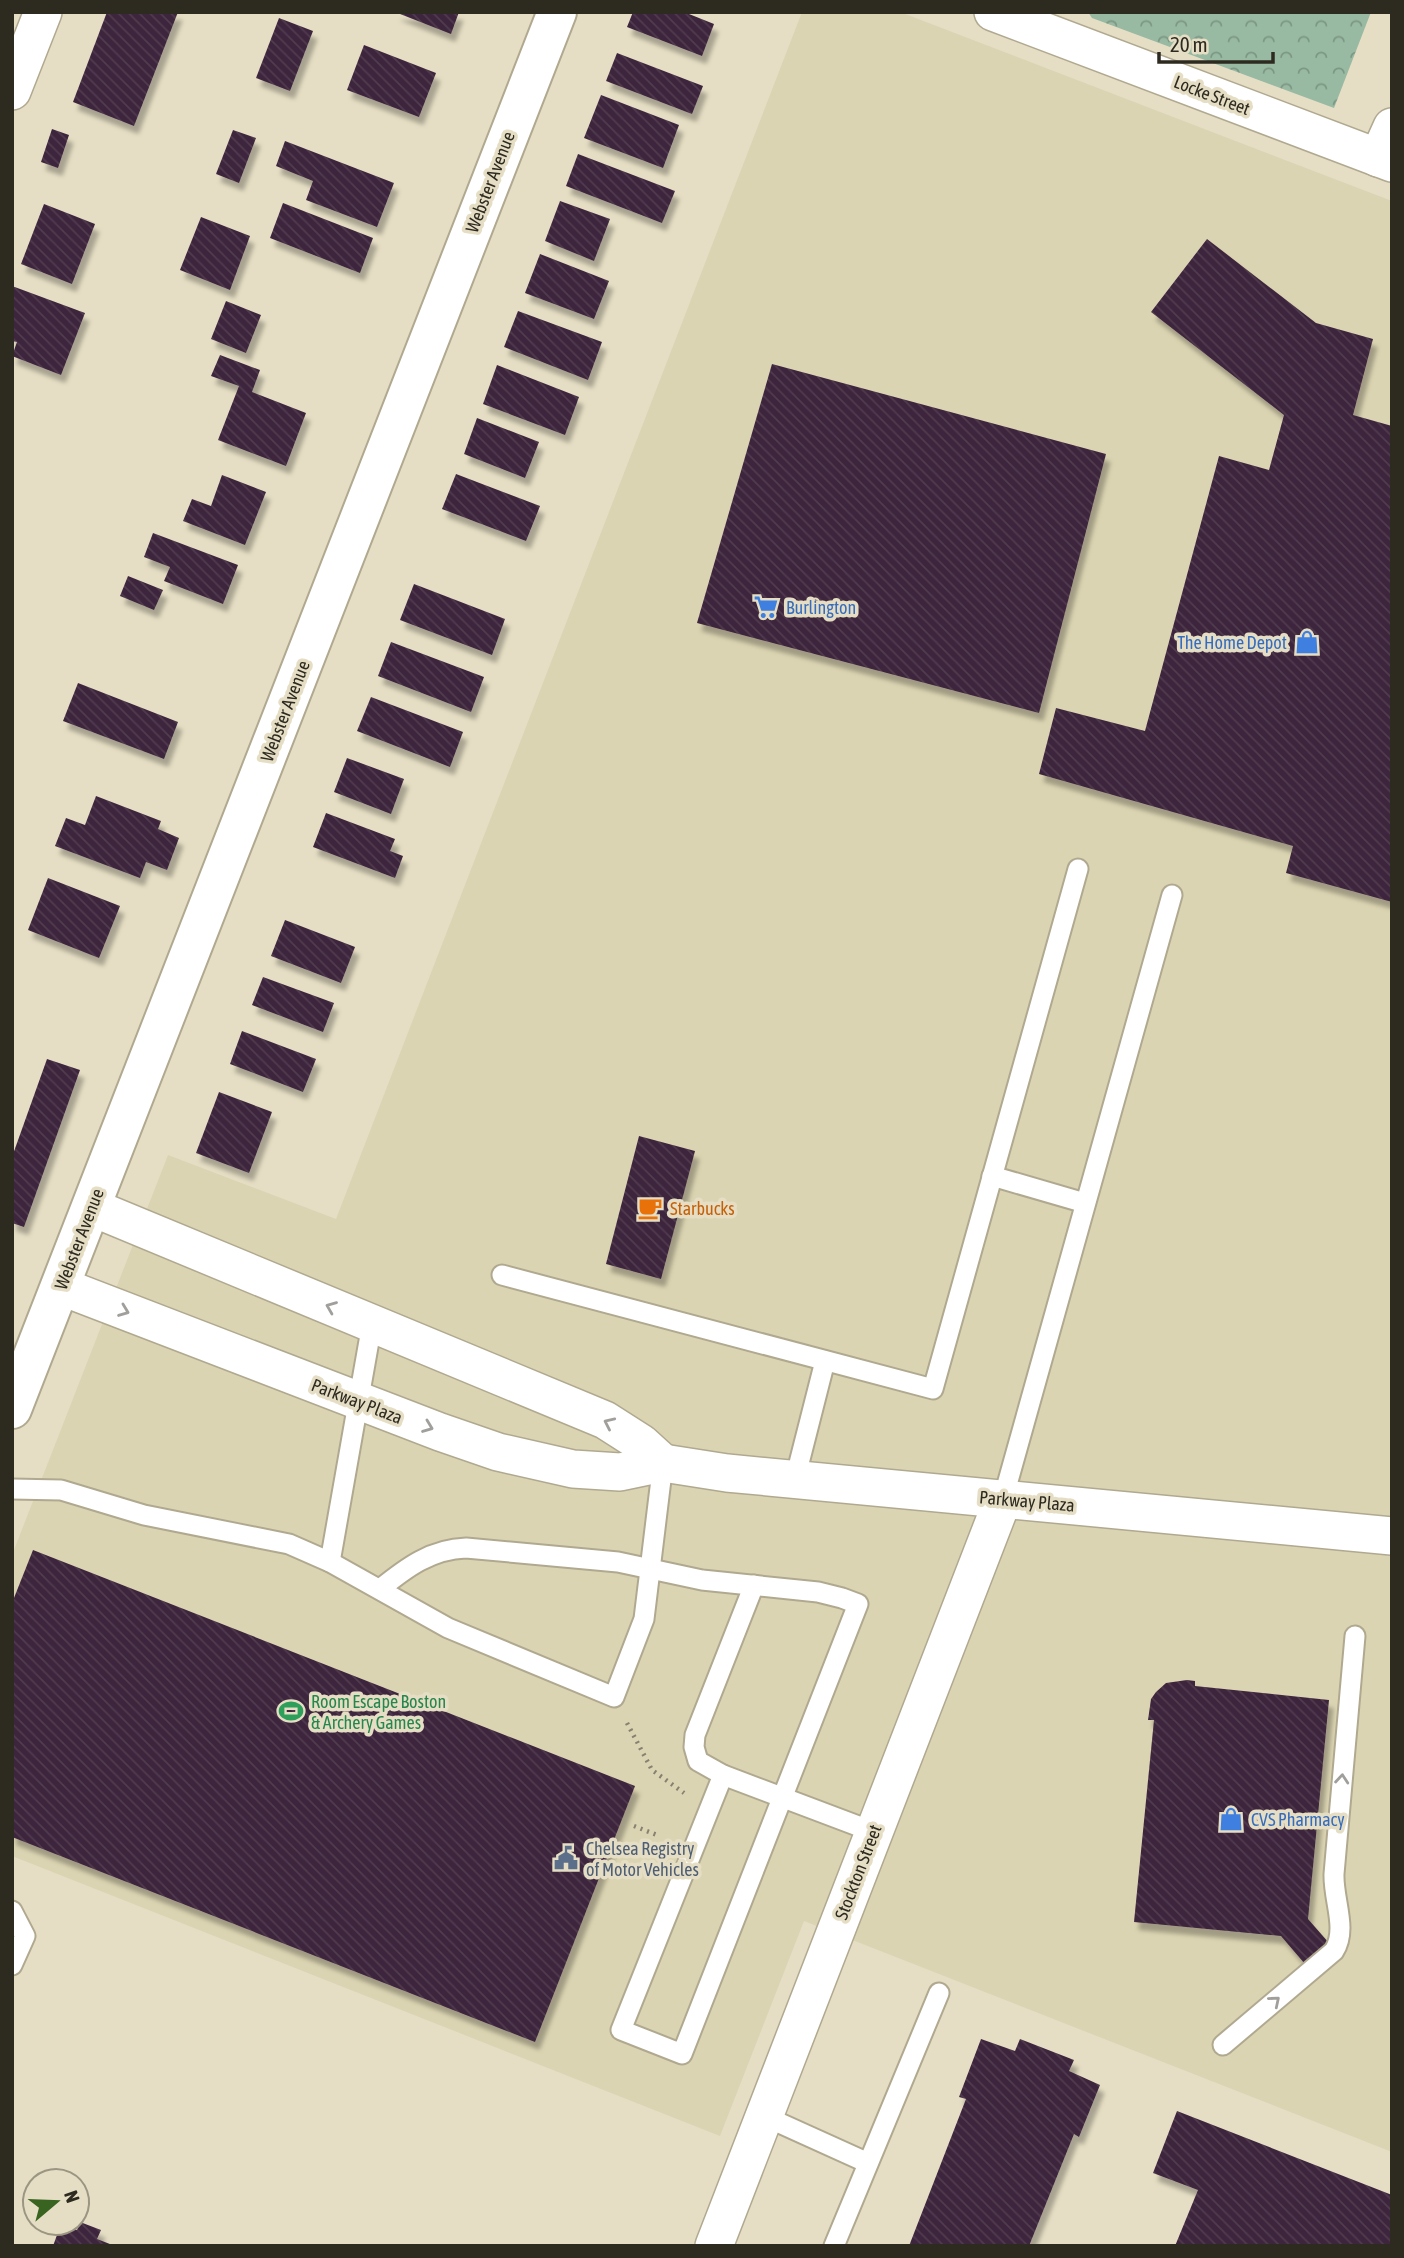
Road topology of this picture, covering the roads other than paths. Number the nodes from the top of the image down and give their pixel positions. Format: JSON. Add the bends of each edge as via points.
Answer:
{"nodes":[{"id":1,"x":43,"y":12,"type":"edge"},
{"id":2,"x":557,"y":12,"type":"edge"},
{"id":3,"x":993,"y":12,"type":"edge"},
{"id":4,"x":1030,"y":19,"type":"edge"},
{"id":5,"x":12,"y":91,"type":"edge"},
{"id":6,"x":1387,"y":149,"type":"edge"},
{"id":7,"x":1078,"y":869,"type":"dead end"},
{"id":8,"x":1172,"y":895,"type":"dead end"},
{"id":9,"x":992,"y":1177,"type":"junction"},
{"id":10,"x":1086,"y":1203,"type":"junction"},
{"id":11,"x":91,"y":1207,"type":"junction"},
{"id":12,"x":502,"y":1275,"type":"dead end"},
{"id":13,"x":60,"y":1286,"type":"junction"},
{"id":14,"x":372,"y":1324,"type":"junction"},
{"id":15,"x":825,"y":1361,"type":"junction"},
{"id":16,"x":359,"y":1401,"type":"junction"},
{"id":17,"x":12,"y":1409,"type":"edge"},
{"id":18,"x":663,"y":1463,"type":"junction"},
{"id":19,"x":794,"y":1479,"type":"junction"},
{"id":20,"x":12,"y":1489,"type":"edge"},
{"id":21,"x":1003,"y":1499,"type":"junction"},
{"id":22,"x":1392,"y":1536,"type":"edge"},
{"id":23,"x":330,"y":1562,"type":"junction"},
{"id":24,"x":651,"y":1569,"type":"junction"},
{"id":25,"x":754,"y":1585,"type":"junction"},
{"id":26,"x":380,"y":1589,"type":"junction"},
{"id":27,"x":1355,"y":1636,"type":"dead end"},
{"id":28,"x":723,"y":1775,"type":"junction"},
{"id":29,"x":782,"y":1797,"type":"junction"},
{"id":30,"x":874,"y":1832,"type":"junction"},
{"id":31,"x":12,"y":1911,"type":"edge"},
{"id":32,"x":12,"y":1965,"type":"edge"},
{"id":33,"x":939,"y":1993,"type":"dead end"},
{"id":34,"x":1223,"y":2045,"type":"dead end"},
{"id":35,"x":764,"y":2116,"type":"junction"},
{"id":36,"x":868,"y":2163,"type":"junction"},
{"id":37,"x":714,"y":2246,"type":"edge"},
{"id":38,"x":834,"y":2246,"type":"edge"}],
"edges":[{"from":1,"to":5,"type":"street"},
{"from":2,"to":11,"type":"street","name":"Webster Avenue"},
{"from":3,"to":4,"type":"street","name":"Locke Street"},
{"from":4,"to":6,"type":"street","name":"Locke Street"},
{"from":7,"to":9,"type":"lane"},
{"from":8,"to":10,"type":"lane"},
{"from":9,"to":10,"type":"lane"},
{"from":9,"to":15,"type":"lane","via":[[933,1389]]},
{"from":10,"to":21,"type":"lane"},
{"from":11,"to":13,"type":"street","name":"Webster Avenue"},
{"from":14,"to":11,"type":"street","one_way":true},
{"from":12,"to":15,"type":"lane"},
{"from":13,"to":16,"type":"street","name":"Parkway Plaza","one_way":true},
{"from":13,"to":17,"type":"street","name":"Webster Avenue"},
{"from":14,"to":16,"type":"lane"},
{"from":18,"to":14,"type":"street","one_way":true,"via":[[611,1423]]},
{"from":15,"to":19,"type":"lane"},
{"from":16,"to":18,"type":"street","name":"Parkway Plaza","one_way":true,"via":[[485,1448],[555,1466],[620,1472]]},
{"from":16,"to":23,"type":"lane"},
{"from":18,"to":19,"type":"street","name":"Parkway Plaza"},
{"from":18,"to":24,"type":"lane"},
{"from":19,"to":21,"type":"street","name":"Parkway Plaza"},
{"from":20,"to":23,"type":"lane","via":[[61,1490],[144,1515],[289,1545]]},
{"from":21,"to":22,"type":"street","name":"Parkway Plaza"},
{"from":21,"to":30,"type":"street","name":"Stockton Street"},
{"from":23,"to":26,"type":"lane"},
{"from":24,"to":25,"type":"lane"},
{"from":24,"to":26,"type":"lane","via":[[598,1559],[453,1548],[425,1557]]},
{"from":24,"to":26,"type":"lane","via":[[644,1619],[614,1697],[448,1628]]},
{"from":25,"to":28,"type":"lane","via":[[694,1741],[698,1761]]},
{"from":25,"to":29,"type":"lane","via":[[818,1592],[858,1604]]},
{"from":34,"to":27,"type":"lane","one_way":true,"via":[[1338,1944],[1334,1874]]},
{"from":28,"to":29,"type":"lane"},
{"from":28,"to":29,"type":"lane","via":[[621,2030],[682,2054]]},
{"from":29,"to":30,"type":"lane"},
{"from":30,"to":35,"type":"street","name":"Stockton Street"},
{"from":31,"to":32,"type":"lane","via":[[25,1936]]},
{"from":33,"to":36,"type":"lane"},
{"from":35,"to":36,"type":"lane"},
{"from":35,"to":37,"type":"street","name":"Stockton Street"},
{"from":36,"to":38,"type":"lane"}]}
